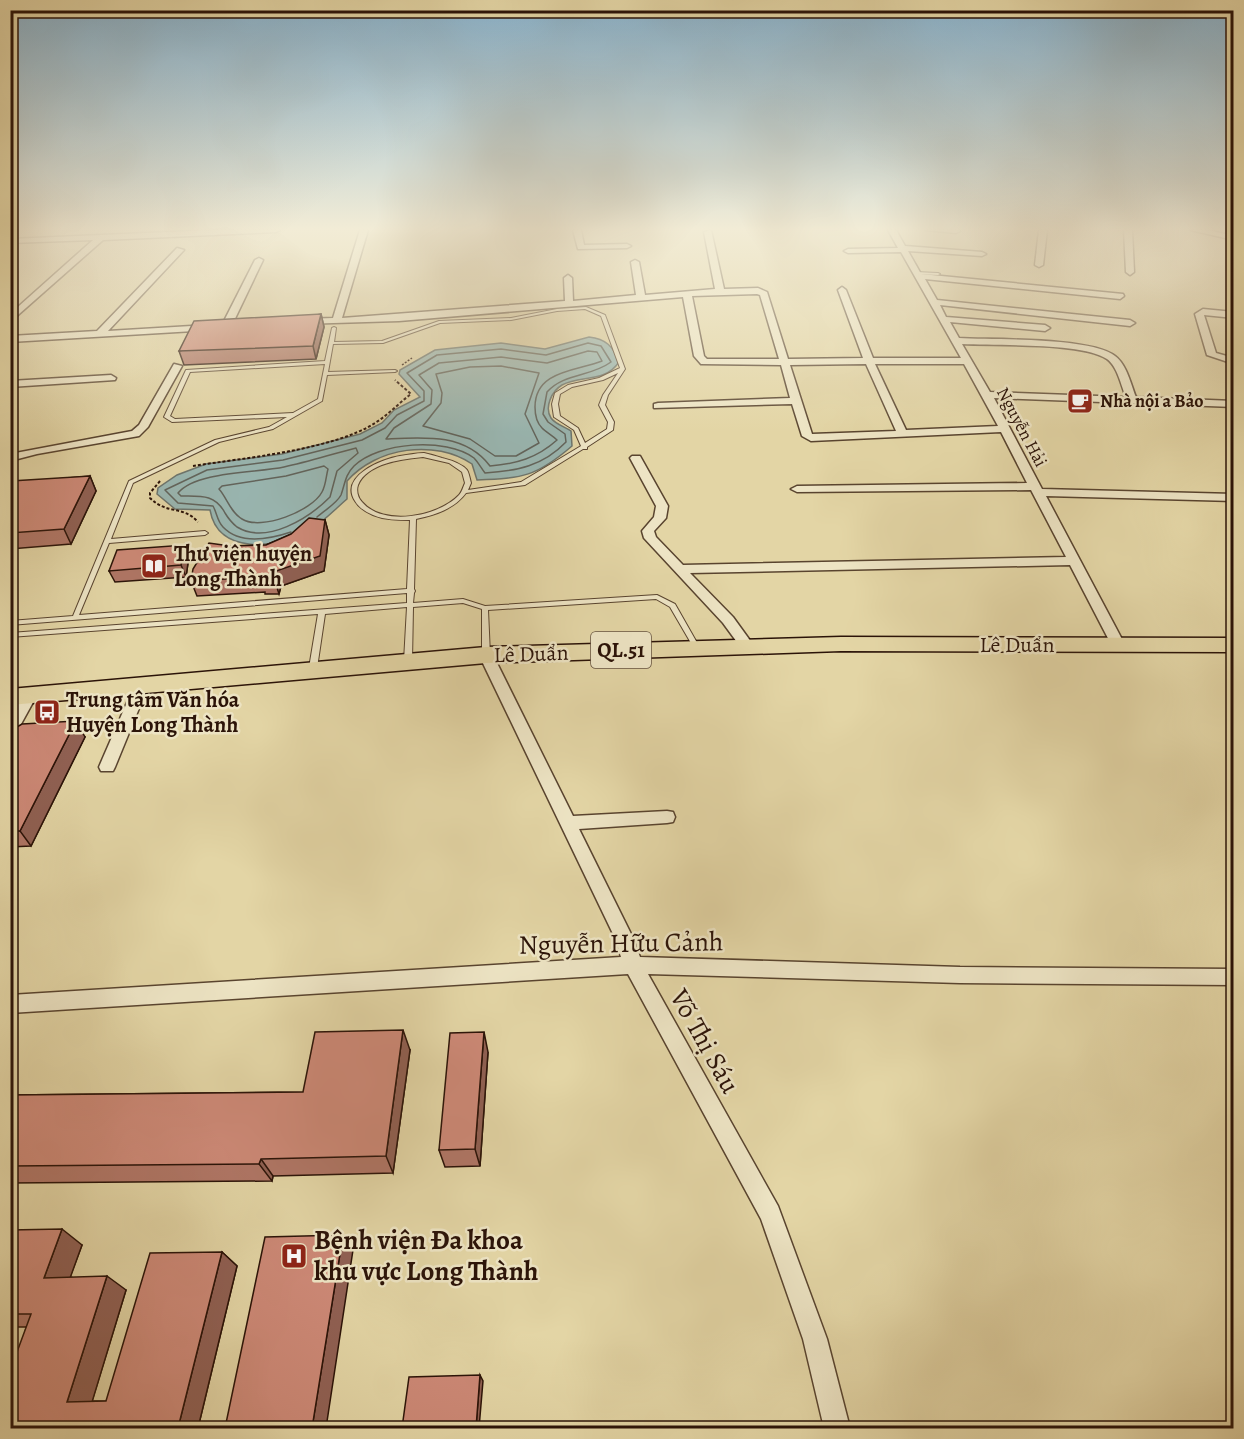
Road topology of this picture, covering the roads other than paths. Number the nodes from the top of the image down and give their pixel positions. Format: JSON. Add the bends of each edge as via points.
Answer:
{"nodes":[{"id":1,"x":34,"y":297,"type":"edge"},
{"id":2,"x":135,"y":297,"type":"edge"},
{"id":3,"x":241,"y":297,"type":"edge"},
{"id":4,"x":344,"y":297,"type":"edge"},
{"id":5,"x":569,"y":297,"type":"edge"},
{"id":6,"x":651,"y":297,"type":"edge"},
{"id":7,"x":688,"y":297,"type":"edge"},
{"id":8,"x":765,"y":297,"type":"edge"},
{"id":9,"x":845,"y":297,"type":"edge"},
{"id":10,"x":930,"y":297,"type":"edge"},
{"id":11,"x":641,"y":298,"type":"joint"},
{"id":12,"x":569,"y":304,"type":"junction"},
{"id":13,"x":934,"y":305,"type":"junction"},
{"id":14,"x":1233,"y":315,"type":"edge"},
{"id":15,"x":10,"y":319,"type":"edge"},
{"id":16,"x":942,"y":320,"type":"junction"},
{"id":17,"x":293,"y":323,"type":"edge"},
{"id":18,"x":1130,"y":323,"type":"dead end"},
{"id":19,"x":336,"y":324,"type":"junction"},
{"id":20,"x":237,"y":326,"type":"edge"},
{"id":21,"x":226,"y":327,"type":"junction"},
{"id":22,"x":1045,"y":328,"type":"dead end"},
{"id":23,"x":1116,"y":331,"type":"dead end"},
{"id":24,"x":100,"y":334,"type":"junction"},
{"id":25,"x":10,"y":339,"type":"edge"},
{"id":26,"x":955,"y":341,"type":"junction"},
{"id":27,"x":331,"y":343,"type":"junction"},
{"id":28,"x":966,"y":361,"type":"junction"},
{"id":29,"x":1233,"y":361,"type":"edge"},
{"id":30,"x":327,"y":362,"type":"junction"},
{"id":31,"x":785,"y":362,"type":"junction"},
{"id":32,"x":869,"y":362,"type":"junction"},
{"id":33,"x":177,"y":366,"type":"edge"},
{"id":34,"x":623,"y":369,"type":"junction"},
{"id":35,"x":394,"y":371,"type":"road end"},
{"id":36,"x":325,"y":374,"type":"junction"},
{"id":37,"x":111,"y":378,"type":"dead end"},
{"id":38,"x":10,"y":384,"type":"edge"},
{"id":39,"x":987,"y":395,"type":"junction"},
{"id":40,"x":1132,"y":400,"type":"junction"},
{"id":41,"x":797,"y":401,"type":"junction"},
{"id":42,"x":1233,"y":404,"type":"edge"},
{"id":43,"x":658,"y":406,"type":"dead end"},
{"id":44,"x":297,"y":414,"type":"junction"},
{"id":45,"x":1003,"y":429,"type":"junction"},
{"id":46,"x":902,"y":433,"type":"junction"},
{"id":47,"x":585,"y":447,"type":"junction"},
{"id":48,"x":10,"y":458,"type":"edge"},
{"id":49,"x":636,"y":458,"type":"dead end"},
{"id":50,"x":797,"y":489,"type":"dead end"},
{"id":51,"x":1036,"y":489,"type":"junction"},
{"id":52,"x":467,"y":492,"type":"junction"},
{"id":53,"x":1233,"y":498,"type":"edge"},
{"id":54,"x":413,"y":518,"type":"junction"},
{"id":55,"x":204,"y":533,"type":"road end"},
{"id":56,"x":107,"y":541,"type":"junction"},
{"id":57,"x":1071,"y":561,"type":"junction"},
{"id":58,"x":680,"y":569,"type":"junction"},
{"id":59,"x":412,"y":591,"type":"junction"},
{"id":60,"x":412,"y":605,"type":"junction"},
{"id":61,"x":485,"y":608,"type":"junction"},
{"id":62,"x":161,"y":610,"type":"junction"},
{"id":63,"x":322,"y":611,"type":"junction"},
{"id":64,"x":75,"y":618,"type":"junction"},
{"id":65,"x":157,"y":622,"type":"junction"},
{"id":66,"x":10,"y":623,"type":"edge"},
{"id":67,"x":10,"y":635,"type":"edge"},
{"id":68,"x":1117,"y":643,"type":"junction"},
{"id":69,"x":1233,"y":645,"type":"edge"},
{"id":70,"x":747,"y":646,"type":"junction"},
{"id":71,"x":697,"y":648,"type":"junction"},
{"id":72,"x":486,"y":655,"type":"junction"},
{"id":73,"x":408,"y":661,"type":"junction"},
{"id":74,"x":312,"y":668,"type":"junction"},
{"id":75,"x":142,"y":684,"type":"junction"},
{"id":76,"x":20,"y":696,"type":"edge"},
{"id":77,"x":10,"y":731,"type":"edge"},
{"id":78,"x":107,"y":767,"type":"dead end"},
{"id":79,"x":666,"y":817,"type":"dead end"},
{"id":80,"x":567,"y":823,"type":"junction"},
{"id":81,"x":633,"y":965,"type":"junction"},
{"id":82,"x":1233,"y":977,"type":"edge"},
{"id":83,"x":10,"y":1004,"type":"edge"},
{"id":84,"x":837,"y":1428,"type":"edge"}],
"edges":[{"from":1,"to":15,"type":"street"},
{"from":2,"to":24,"type":"street"},
{"from":3,"to":21,"type":"street"},
{"from":4,"to":19,"type":"street"},
{"from":5,"to":12,"type":"street"},
{"from":6,"to":11,"type":"street"},
{"from":7,"to":31,"type":"street","via":[[702,361]]},
{"from":8,"to":31,"type":"street"},
{"from":9,"to":32,"type":"street"},
{"from":10,"to":13,"type":"street","name":"Nguyễn Hải"},
{"from":11,"to":12,"type":"street"},
{"from":12,"to":19,"type":"street"},
{"from":13,"to":16,"type":"street","name":"Nguyễn Hải"},
{"from":13,"to":18,"type":"street"},
{"from":13,"to":23,"type":"street"},
{"from":14,"to":29,"type":"street","via":[[1208,307],[1198,314],[1212,355]]},
{"from":16,"to":22,"type":"street"},
{"from":16,"to":26,"type":"street","name":"Nguyễn Hải"},
{"from":17,"to":19,"type":"street"},
{"from":19,"to":27,"type":"lane"},
{"from":20,"to":21,"type":"street"},
{"from":21,"to":24,"type":"street"},
{"from":24,"to":25,"type":"street"},
{"from":26,"to":28,"type":"street","name":"Nguyễn Hải"},
{"from":26,"to":40,"type":"street","via":[[1065,347],[1110,357]]},
{"from":27,"to":30,"type":"lane"},
{"from":27,"to":34,"type":"lane","via":[[383,342],[439,322],[511,319],[586,308],[603,315]]},
{"from":28,"to":32,"type":"street"},
{"from":28,"to":39,"type":"street","name":"Nguyễn Hải"},
{"from":30,"to":36,"type":"lane"},
{"from":30,"to":44,"type":"lane","via":[[188,371],[167,417],[181,421]]},
{"from":31,"to":32,"type":"street"},
{"from":31,"to":41,"type":"street"},
{"from":32,"to":46,"type":"street"},
{"from":33,"to":48,"type":"street","via":[[143,427],[135,434]]},
{"from":34,"to":47,"type":"lane","via":[[602,405],[610,430]]},
{"from":34,"to":47,"type":"lane","via":[[558,393],[556,417],[576,429]]},
{"from":35,"to":36,"type":"lane"},
{"from":36,"to":44,"type":"lane","via":[[320,400]]},
{"from":37,"to":38,"type":"street"},
{"from":39,"to":40,"type":"street"},
{"from":39,"to":45,"type":"street","name":"Nguyễn Hải"},
{"from":40,"to":42,"type":"street"},
{"from":41,"to":43,"type":"street"},
{"from":41,"to":46,"type":"street","via":[[811,438]]},
{"from":44,"to":56,"type":"lane","via":[[271,428],[217,441],[131,482]]},
{"from":45,"to":46,"type":"street"},
{"from":45,"to":51,"type":"street","name":"Nguyễn Hải"},
{"from":47,"to":52,"type":"lane","via":[[524,484]]},
{"from":49,"to":58,"type":"street","via":[[662,506],[660,518],[648,531]]},
{"from":50,"to":51,"type":"street"},
{"from":51,"to":53,"type":"street"},
{"from":51,"to":57,"type":"street","name":"Nguyễn Hải"},
{"from":52,"to":54,"type":"lane","via":[[447,509]]},
{"from":52,"to":54,"type":"lane","via":[[469,481],[465,471],[441,458],[387,461],[360,477],[354,488],[362,508],[376,515]]},
{"from":54,"to":59,"type":"lane"},
{"from":55,"to":56,"type":"lane"},
{"from":56,"to":64,"type":"lane"},
{"from":57,"to":58,"type":"street"},
{"from":57,"to":68,"type":"street","name":"Nguyễn Hải"},
{"from":58,"to":70,"type":"street"},
{"from":59,"to":60,"type":"lane"},
{"from":59,"to":62,"type":"lane"},
{"from":60,"to":61,"type":"lane","via":[[463,602]]},
{"from":60,"to":63,"type":"lane"},
{"from":60,"to":73,"type":"lane"},
{"from":61,"to":71,"type":"lane","via":[[657,597],[673,606]]},
{"from":61,"to":72,"type":"lane"},
{"from":62,"to":64,"type":"lane"},
{"from":62,"to":65,"type":"lane"},
{"from":63,"to":65,"type":"lane"},
{"from":63,"to":74,"type":"lane"},
{"from":64,"to":66,"type":"lane"},
{"from":65,"to":67,"type":"lane"},
{"from":68,"to":69,"type":"main road","name":"Lê Duẩn","number":"QL.51"},
{"from":68,"to":70,"type":"main road","name":"Lê Duẩn","number":"QL.51"},
{"from":70,"to":71,"type":"main road","name":"Lê Duẩn","number":"QL.51"},
{"from":71,"to":72,"type":"main road","name":"Lê Duẩn","number":"QL.51"},
{"from":72,"to":73,"type":"main road","name":"Lê Duẩn","number":"QL.51"},
{"from":72,"to":80,"type":"street","name":"Võ Thị Sáu"},
{"from":73,"to":74,"type":"main road","name":"Lê Duẩn","number":"QL.51"},
{"from":74,"to":75,"type":"main road","name":"Lê Duẩn","number":"QL.51"},
{"from":75,"to":76,"type":"main road","name":"Lê Duẩn","number":"QL.51"},
{"from":75,"to":78,"type":"street"},
{"from":76,"to":77,"type":"street"},
{"from":79,"to":80,"type":"street"},
{"from":80,"to":81,"type":"street","name":"Võ Thị Sáu","via":[[624,938]]},
{"from":81,"to":82,"type":"street","name":"Nguyễn Hữu Cảnh","via":[[960,975]]},
{"from":81,"to":83,"type":"street","name":"Nguyễn Hữu Cảnh"},
{"from":81,"to":84,"type":"street","name":"Võ Thị Sáu","via":[[770,1214],[815,1339]]}]}
